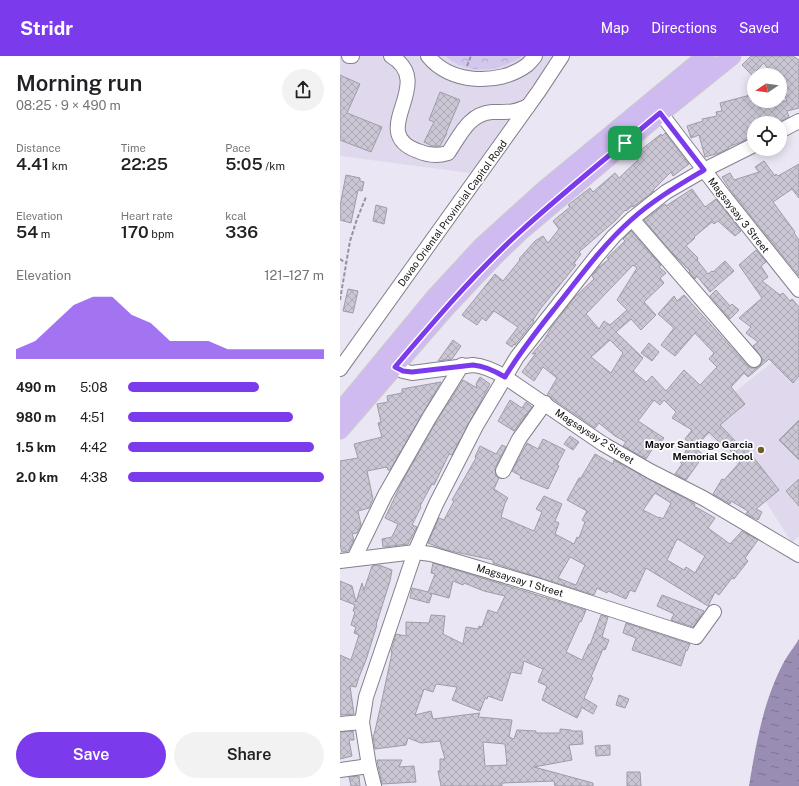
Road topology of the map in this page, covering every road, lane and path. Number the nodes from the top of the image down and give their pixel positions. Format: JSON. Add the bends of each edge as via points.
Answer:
{"nodes":[{"id":1,"x":349,"y":56,"type":"edge"},
{"id":2,"x":352,"y":56,"type":"edge"},
{"id":3,"x":391,"y":56,"type":"edge"},
{"id":4,"x":428,"y":56,"type":"edge"},
{"id":5,"x":535,"y":56,"type":"edge"},
{"id":6,"x":562,"y":56,"type":"edge"},
{"id":7,"x":706,"y":56,"type":"edge"},
{"id":8,"x":732,"y":56,"type":"edge"},
{"id":9,"x":528,"y":106,"type":"junction"},
{"id":10,"x":656,"y":106,"type":"junction"},
{"id":11,"x":799,"y":121,"type":"edge"},
{"id":12,"x":787,"y":127,"type":"edge"},
{"id":13,"x":747,"y":148,"type":"edge"},
{"id":14,"x":704,"y":170,"type":"junction"},
{"id":15,"x":366,"y":197,"type":"dead end"},
{"id":16,"x":632,"y":219,"type":"junction"},
{"id":17,"x":340,"y":259,"type":"edge"},
{"id":18,"x":346,"y":263,"type":"junction"},
{"id":19,"x":799,"y":290,"type":"edge"},
{"id":20,"x":340,"y":300,"type":"edge"},
{"id":21,"x":754,"y":360,"type":"dead end"},
{"id":22,"x":389,"y":363,"type":"junction"},
{"id":23,"x":462,"y":365,"type":"junction"},
{"id":24,"x":340,"y":369,"type":"edge"},
{"id":25,"x":505,"y":377,"type":"junction"},
{"id":26,"x":544,"y":403,"type":"junction"},
{"id":27,"x":340,"y":412,"type":"edge"},
{"id":28,"x":340,"y":430,"type":"edge"},
{"id":29,"x":503,"y":471,"type":"dead end"},
{"id":30,"x":416,"y":552,"type":"junction"},
{"id":31,"x":799,"y":555,"type":"edge"},
{"id":32,"x":354,"y":559,"type":"junction"},
{"id":33,"x":340,"y":561,"type":"edge"},
{"id":34,"x":714,"y":612,"type":"dead end"},
{"id":35,"x":362,"y":722,"type":"junction"},
{"id":36,"x":340,"y":724,"type":"edge"},
{"id":37,"x":369,"y":766,"type":"junction"},
{"id":38,"x":340,"y":770,"type":"edge"},
{"id":39,"x":374,"y":786,"type":"edge"}],
"edges":[{"from":1,"to":2,"type":"street"},
{"from":3,"to":9,"type":"street","via":[[404,68],[408,82],[397,124],[398,137],[405,146],[419,152],[444,154],[464,128],[476,118],[490,112],[516,112]]},
{"from":4,"to":5,"type":"street","via":[[433,63],[455,75],[474,79],[512,73],[527,65]]},
{"from":6,"to":9,"type":"street","name":"Davao Oriental Provincial Capitol Road"},
{"from":7,"to":10,"type":"main road"},
{"from":8,"to":10,"type":"main road"},
{"from":9,"to":24,"type":"street","name":"Davao Oriental Provincial Capitol Road"},
{"from":10,"to":14,"type":"street","name":"Magsaysay 3 Street"},
{"from":10,"to":22,"type":"main road","via":[[545,189],[482,246],[434,298]]},
{"from":11,"to":12,"type":"street"},
{"from":13,"to":14,"type":"street"},
{"from":14,"to":16,"type":"street","via":[[666,192]]},
{"from":14,"to":19,"type":"street","name":"Magsaysay 3 Street"},
{"from":15,"to":18,"type":"path","via":[[356,219]]},
{"from":16,"to":21,"type":"street"},
{"from":16,"to":25,"type":"street","via":[[596,257],[517,357]]},
{"from":17,"to":18,"type":"path"},
{"from":18,"to":20,"type":"path"},
{"from":22,"to":23,"type":"street","name":"Magsaysay 2 Street","via":[[403,371],[412,372]]},
{"from":22,"to":27,"type":"main road"},
{"from":22,"to":28,"type":"main road"},
{"from":23,"to":25,"type":"street","name":"Magsaysay 2 Street","via":[[481,366]]},
{"from":23,"to":32,"type":"street","via":[[385,495]]},
{"from":25,"to":26,"type":"street","name":"Magsaysay 2 Street"},
{"from":25,"to":30,"type":"street","via":[[439,497]]},
{"from":26,"to":29,"type":"street","via":[[519,439]]},
{"from":26,"to":31,"type":"street","name":"Magsaysay 2 Street","via":[[628,460],[703,498]]},
{"from":30,"to":32,"type":"street","name":"Magsaysay 1 Street"},
{"from":30,"to":34,"type":"street","name":"Magsaysay 1 Street","via":[[445,557],[696,637]]},
{"from":30,"to":35,"type":"street","via":[[366,697]]},
{"from":32,"to":33,"type":"street","name":"Magsaysay 1 Street"},
{"from":35,"to":36,"type":"street"},
{"from":35,"to":37,"type":"street"},
{"from":37,"to":38,"type":"street"},
{"from":37,"to":39,"type":"street"}]}
